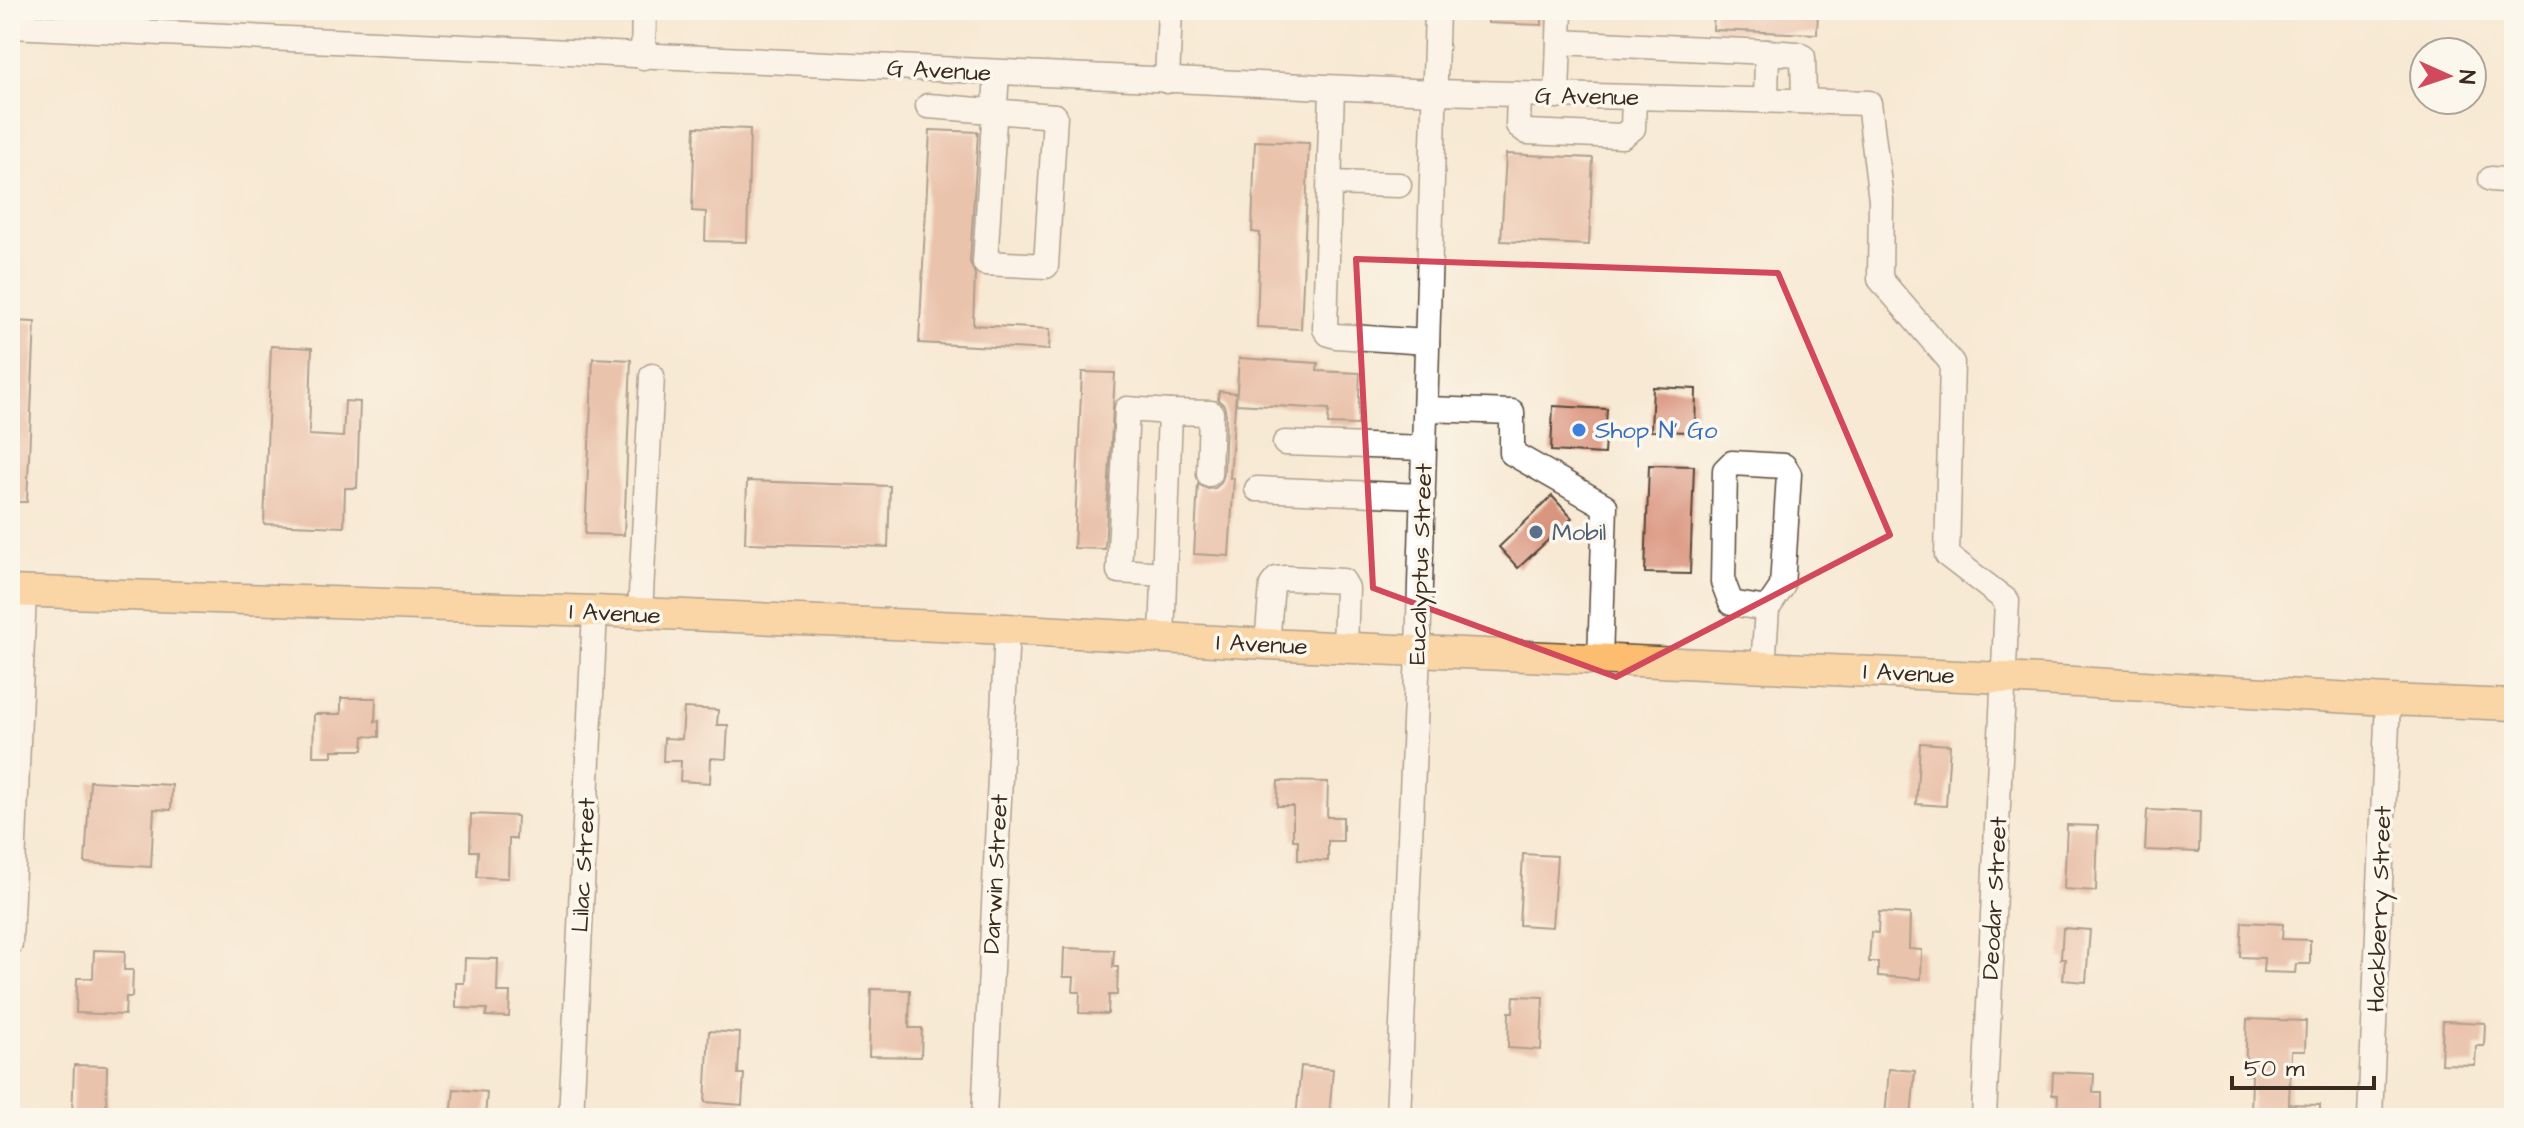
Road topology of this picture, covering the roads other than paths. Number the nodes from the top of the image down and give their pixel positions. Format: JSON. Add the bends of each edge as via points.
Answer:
{"nodes":[{"id":1,"x":644,"y":10,"type":"edge"},
{"id":2,"x":1170,"y":10,"type":"edge"},
{"id":3,"x":1437,"y":10,"type":"edge"},
{"id":4,"x":1560,"y":10,"type":"edge"},
{"id":5,"x":10,"y":26,"type":"edge"},
{"id":6,"x":1559,"y":42,"type":"junction"},
{"id":7,"x":1767,"y":52,"type":"junction"},
{"id":8,"x":643,"y":57,"type":"junction"},
{"id":9,"x":997,"y":73,"type":"junction"},
{"id":10,"x":1167,"y":81,"type":"junction"},
{"id":11,"x":1332,"y":88,"type":"junction"},
{"id":12,"x":1434,"y":92,"type":"junction"},
{"id":13,"x":1519,"y":95,"type":"junction"},
{"id":14,"x":1557,"y":96,"type":"junction"},
{"id":15,"x":1634,"y":98,"type":"junction"},
{"id":16,"x":1766,"y":101,"type":"junction"},
{"id":17,"x":1804,"y":101,"type":"junction"},
{"id":18,"x":1869,"y":103,"type":"joint"},
{"id":19,"x":928,"y":106,"type":"dead end"},
{"id":20,"x":995,"y":111,"type":"junction"},
{"id":21,"x":1330,"y":183,"type":"junction"},
{"id":22,"x":1399,"y":185,"type":"dead end"},
{"id":23,"x":1427,"y":342,"type":"junction"},
{"id":24,"x":652,"y":376,"type":"dead end"},
{"id":25,"x":1426,"y":409,"type":"junction"},
{"id":26,"x":1170,"y":412,"type":"junction"},
{"id":27,"x":1285,"y":443,"type":"dead end"},
{"id":28,"x":1424,"y":448,"type":"junction"},
{"id":29,"x":1209,"y":474,"type":"dead end"},
{"id":30,"x":1257,"y":489,"type":"dead end"},
{"id":31,"x":1423,"y":496,"type":"junction"},
{"id":32,"x":1164,"y":574,"type":"junction"},
{"id":33,"x":17,"y":591,"type":"edge"},
{"id":34,"x":1767,"y":609,"type":"junction"},
{"id":35,"x":595,"y":611,"type":"junction"},
{"id":36,"x":640,"y":614,"type":"junction"},
{"id":37,"x":1007,"y":629,"type":"junction"},
{"id":38,"x":1162,"y":638,"type":"junction"},
{"id":39,"x":1267,"y":644,"type":"junction"},
{"id":40,"x":1345,"y":648,"type":"junction"},
{"id":41,"x":1418,"y":652,"type":"junction"},
{"id":42,"x":1600,"y":660,"type":"junction"},
{"id":43,"x":1763,"y":667,"type":"junction"},
{"id":44,"x":2004,"y":678,"type":"junction"},
{"id":45,"x":2388,"y":700,"type":"junction"},
{"id":46,"x":2514,"y":705,"type":"edge"},
{"id":47,"x":10,"y":944,"type":"edge"},
{"id":48,"x":571,"y":1118,"type":"edge"},
{"id":49,"x":984,"y":1118,"type":"edge"},
{"id":50,"x":1398,"y":1118,"type":"edge"},
{"id":51,"x":1984,"y":1118,"type":"edge"},
{"id":52,"x":2370,"y":1118,"type":"edge"}],
"edges":[{"from":1,"to":8,"type":"street"},
{"from":2,"to":10,"type":"street"},
{"from":3,"to":12,"type":"street","name":"Eucalyptus Street"},
{"from":4,"to":6,"type":"street"},
{"from":5,"to":8,"type":"street","name":"G Avenue"},
{"from":6,"to":7,"type":"street"},
{"from":6,"to":14,"type":"street"},
{"from":7,"to":16,"type":"street"},
{"from":7,"to":17,"type":"street","via":[[1803,57]]},
{"from":8,"to":9,"type":"street","name":"G Avenue"},
{"from":9,"to":10,"type":"street","name":"G Avenue"},
{"from":9,"to":20,"type":"street"},
{"from":10,"to":11,"type":"street","name":"G Avenue"},
{"from":11,"to":12,"type":"street","name":"G Avenue"},
{"from":11,"to":21,"type":"street"},
{"from":12,"to":13,"type":"street","name":"G Avenue"},
{"from":12,"to":23,"type":"street","name":"Eucalyptus Street"},
{"from":13,"to":14,"type":"street","name":"G Avenue"},
{"from":13,"to":15,"type":"street","via":[[1518,125],[1527,132],[1622,136],[1633,128]]},
{"from":14,"to":15,"type":"street","name":"G Avenue"},
{"from":15,"to":16,"type":"street","name":"G Avenue"},
{"from":16,"to":17,"type":"street","name":"G Avenue"},
{"from":17,"to":18,"type":"street","name":"G Avenue"},
{"from":18,"to":44,"type":"street","name":"Deodar Street","via":[[1881,200],[1880,279],[1952,363],[1947,555],[2007,601]]},
{"from":19,"to":20,"type":"street"},
{"from":20,"to":20,"type":"street","via":[[985,263],[1046,266],[1055,116]]},
{"from":21,"to":22,"type":"street"},
{"from":21,"to":23,"type":"street","via":[[1325,329],[1336,336]]},
{"from":23,"to":25,"type":"street","name":"Eucalyptus Street"},
{"from":24,"to":36,"type":"street"},
{"from":25,"to":28,"type":"street","name":"Eucalyptus Street"},
{"from":25,"to":42,"type":"street","via":[[1512,412],[1512,453],[1605,506]]},
{"from":26,"to":29,"type":"street","via":[[1211,413]]},
{"from":26,"to":32,"type":"street"},
{"from":26,"to":32,"type":"street","via":[[1127,409],[1119,571]]},
{"from":27,"to":28,"type":"street"},
{"from":28,"to":31,"type":"street","name":"Eucalyptus Street"},
{"from":30,"to":31,"type":"street"},
{"from":31,"to":41,"type":"street","name":"Eucalyptus Street"},
{"from":32,"to":38,"type":"street"},
{"from":33,"to":35,"type":"main road","name":"I Avenue"},
{"from":33,"to":47,"type":"street"},
{"from":34,"to":34,"type":"street","via":[[1782,587],[1789,474],[1784,466],[1732,463],[1725,470],[1723,582],[1731,603]]},
{"from":34,"to":43,"type":"street"},
{"from":35,"to":36,"type":"main road","name":"I Avenue"},
{"from":35,"to":48,"type":"street","name":"Lilac Street"},
{"from":36,"to":37,"type":"main road","name":"I Avenue"},
{"from":37,"to":38,"type":"main road","name":"I Avenue"},
{"from":37,"to":49,"type":"street","name":"Darwin Street"},
{"from":38,"to":39,"type":"main road","name":"I Avenue"},
{"from":39,"to":40,"type":"main road","name":"I Avenue"},
{"from":39,"to":40,"type":"street","via":[[1272,585],[1286,578],[1343,581]]},
{"from":40,"to":41,"type":"main road","name":"I Avenue"},
{"from":41,"to":42,"type":"main road","name":"I Avenue"},
{"from":41,"to":50,"type":"street","name":"Eucalyptus Street"},
{"from":42,"to":43,"type":"main road","name":"I Avenue"},
{"from":43,"to":44,"type":"main road","name":"I Avenue"},
{"from":44,"to":45,"type":"main road","name":"I Avenue"},
{"from":44,"to":51,"type":"street","name":"Deodar Street"},
{"from":45,"to":46,"type":"main road","name":"I Avenue"},
{"from":45,"to":52,"type":"street","name":"Hackberry Street"}]}
